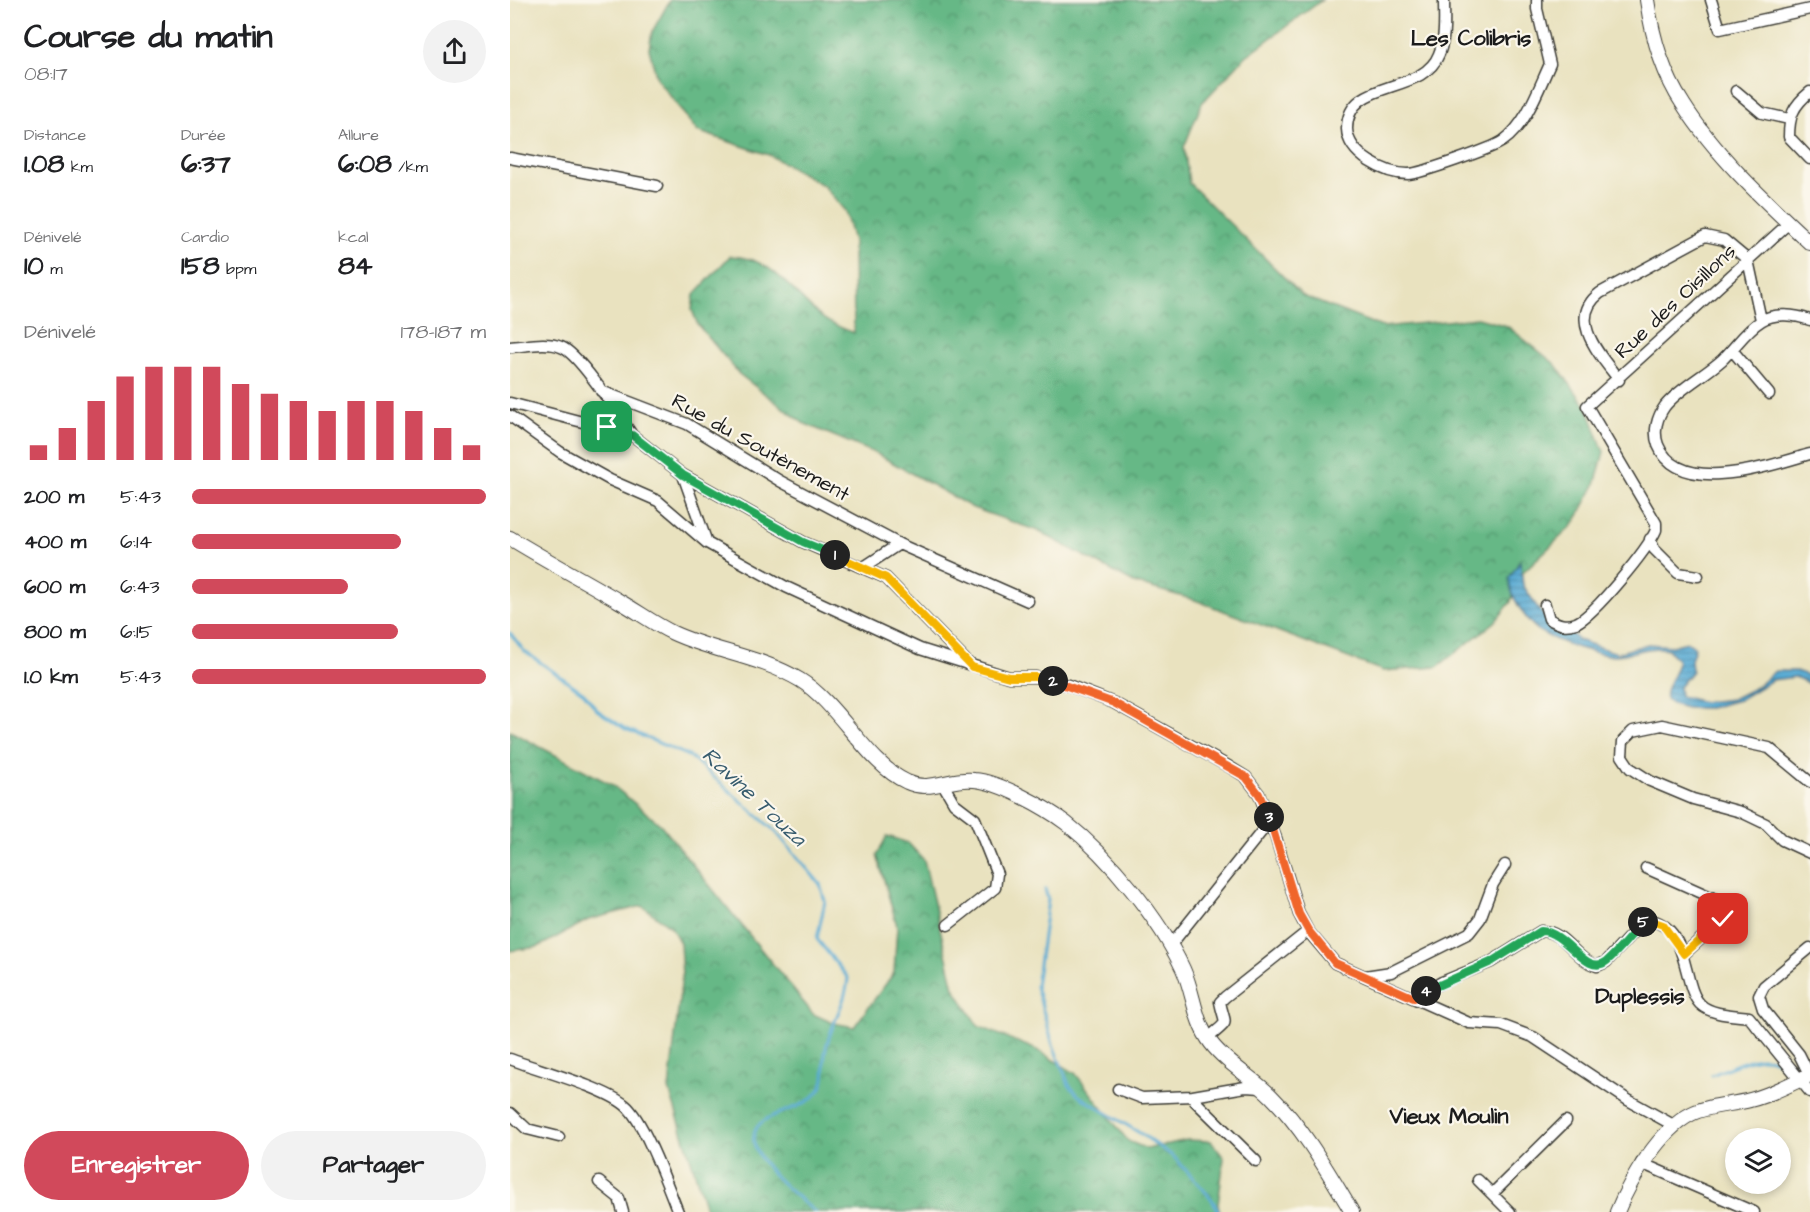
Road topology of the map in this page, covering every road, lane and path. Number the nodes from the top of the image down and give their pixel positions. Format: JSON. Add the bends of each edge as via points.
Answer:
{"nodes":[{"id":1,"x":1444,"y":0,"type":"edge"},
{"id":2,"x":1538,"y":0,"type":"edge"},
{"id":3,"x":1647,"y":0,"type":"edge"},
{"id":4,"x":1711,"y":0,"type":"edge"},
{"id":5,"x":1810,"y":9,"type":"edge"},
{"id":6,"x":1736,"y":91,"type":"dead end"},
{"id":7,"x":1810,"y":92,"type":"edge"},
{"id":8,"x":1789,"y":120,"type":"junction"},
{"id":9,"x":510,"y":158,"type":"edge"},
{"id":10,"x":1810,"y":159,"type":"edge"},
{"id":11,"x":657,"y":186,"type":"dead end"},
{"id":12,"x":1789,"y":223,"type":"junction"},
{"id":13,"x":1810,"y":243,"type":"edge"},
{"id":14,"x":1748,"y":260,"type":"junction"},
{"id":15,"x":1761,"y":320,"type":"junction"},
{"id":16,"x":1810,"y":320,"type":"edge"},
{"id":17,"x":510,"y":347,"type":"edge"},
{"id":18,"x":1732,"y":350,"type":"junction"},
{"id":19,"x":1618,"y":380,"type":"junction"},
{"id":20,"x":601,"y":391,"type":"junction"},
{"id":21,"x":1769,"y":394,"type":"dead end"},
{"id":22,"x":510,"y":403,"type":"edge"},
{"id":23,"x":510,"y":416,"type":"edge"},
{"id":24,"x":632,"y":435,"type":"junction"},
{"id":25,"x":1810,"y":454,"type":"edge"},
{"id":26,"x":683,"y":475,"type":"junction"},
{"id":27,"x":510,"y":538,"type":"edge"},
{"id":28,"x":1650,"y":539,"type":"junction"},
{"id":29,"x":707,"y":543,"type":"junction"},
{"id":30,"x":899,"y":544,"type":"junction"},
{"id":31,"x":864,"y":567,"type":"junction"},
{"id":32,"x":1698,"y":576,"type":"dead end"},
{"id":33,"x":1028,"y":601,"type":"dead end"},
{"id":34,"x":1545,"y":605,"type":"dead end"},
{"id":35,"x":972,"y":667,"type":"junction"},
{"id":36,"x":1810,"y":782,"type":"edge"},
{"id":37,"x":943,"y":784,"type":"junction"},
{"id":38,"x":1270,"y":821,"type":"junction"},
{"id":39,"x":1810,"y":853,"type":"edge"},
{"id":40,"x":1505,"y":865,"type":"dead end"},
{"id":41,"x":1646,"y":868,"type":"dead end"},
{"id":42,"x":948,"y":925,"type":"dead end"},
{"id":43,"x":1308,"y":930,"type":"junction"},
{"id":44,"x":1170,"y":946,"type":"junction"},
{"id":45,"x":1810,"y":948,"type":"edge"},
{"id":46,"x":1684,"y":954,"type":"junction"},
{"id":47,"x":1362,"y":977,"type":"junction"},
{"id":48,"x":1414,"y":998,"type":"junction"},
{"id":49,"x":1208,"y":1038,"type":"junction"},
{"id":50,"x":1806,"y":1054,"type":"edge"},
{"id":51,"x":510,"y":1059,"type":"edge"},
{"id":52,"x":1806,"y":1077,"type":"edge"},
{"id":53,"x":1118,"y":1089,"type":"dead end"},
{"id":54,"x":1262,"y":1089,"type":"junction"},
{"id":55,"x":1810,"y":1092,"type":"edge"},
{"id":56,"x":1193,"y":1096,"type":"junction"},
{"id":57,"x":510,"y":1113,"type":"edge"},
{"id":58,"x":1566,"y":1121,"type":"dead end"},
{"id":59,"x":1675,"y":1126,"type":"junction"},
{"id":60,"x":559,"y":1137,"type":"dead end"},
{"id":61,"x":1256,"y":1161,"type":"dead end"},
{"id":62,"x":1641,"y":1163,"type":"junction"},
{"id":63,"x":1478,"y":1180,"type":"dead end"},
{"id":64,"x":599,"y":1182,"type":"dead end"},
{"id":65,"x":1492,"y":1194,"type":"junction"},
{"id":66,"x":623,"y":1212,"type":"edge"},
{"id":67,"x":678,"y":1212,"type":"edge"},
{"id":68,"x":1352,"y":1212,"type":"edge"},
{"id":69,"x":1510,"y":1212,"type":"edge"},
{"id":70,"x":1617,"y":1212,"type":"edge"},
{"id":71,"x":1754,"y":1212,"type":"edge"}],
"edges":[{"from":1,"to":2,"type":"street","via":[[1444,37],[1431,67],[1418,78],[1366,95],[1349,114],[1347,131],[1351,142],[1376,165],[1397,172],[1418,172],[1502,142],[1516,129],[1550,64]]},
{"from":3,"to":12,"type":"street","via":[[1658,49],[1682,104],[1720,152]]},
{"from":4,"to":5,"type":"street","via":[[1720,29]]},
{"from":6,"to":8,"type":"street","via":[[1762,113]]},
{"from":7,"to":8,"type":"street","via":[[1796,104]]},
{"from":8,"to":10,"type":"street","via":[[1790,137]]},
{"from":9,"to":11,"type":"street"},
{"from":12,"to":13,"type":"street"},
{"from":12,"to":14,"type":"street","name":"Rue des Oisillons"},
{"from":14,"to":15,"type":"street"},
{"from":14,"to":19,"type":"street","name":"Rue des Oisillons"},
{"from":14,"to":19,"type":"street","via":[[1724,240],[1705,236],[1593,298],[1586,312],[1586,329]]},
{"from":15,"to":16,"type":"street","via":[[1784,316]]},
{"from":15,"to":18,"type":"street"},
{"from":17,"to":20,"type":"street","via":[[550,344],[564,348]]},
{"from":18,"to":21,"type":"street"},
{"from":18,"to":25,"type":"street","via":[[1665,406],[1656,423],[1662,453],[1687,470],[1724,475]]},
{"from":19,"to":28,"type":"street","name":"Rue des Oisillons","via":[[1587,406],[1656,523]]},
{"from":20,"to":24,"type":"street"},
{"from":20,"to":30,"type":"street","name":"Rue du Soutènement","via":[[687,424],[780,481]]},
{"from":22,"to":24,"type":"street"},
{"from":23,"to":29,"type":"street","via":[[560,452],[658,501]]},
{"from":24,"to":26,"type":"street"},
{"from":26,"to":29,"type":"street"},
{"from":26,"to":31,"type":"street","via":[[803,542]]},
{"from":27,"to":37,"type":"street","via":[[672,632],[747,656],[801,681],[894,775],[912,785]]},
{"from":28,"to":32,"type":"street","via":[[1654,549],[1678,573]]},
{"from":28,"to":34,"type":"street","via":[[1602,601],[1576,623],[1564,626],[1549,619]]},
{"from":29,"to":35,"type":"street","via":[[786,587],[920,649]]},
{"from":30,"to":31,"type":"street"},
{"from":30,"to":33,"type":"street","name":"Rue du Soutènement"},
{"from":31,"to":35,"type":"street","via":[[886,578],[904,594]]},
{"from":35,"to":38,"type":"street","via":[[1009,677],[1036,677],[1068,685],[1114,703],[1246,777],[1259,794]]},
{"from":36,"to":39,"type":"street","via":[[1769,748],[1662,725],[1633,731],[1623,741],[1622,756],[1630,768],[1650,781],[1693,799],[1741,812],[1766,824],[1782,840]]},
{"from":37,"to":42,"type":"street","via":[[954,803],[975,819],[997,874],[995,888]]},
{"from":37,"to":44,"type":"street","via":[[964,780],[986,782],[1066,823],[1151,915]]},
{"from":38,"to":43,"type":"street","via":[[1299,914]]},
{"from":38,"to":44,"type":"street"},
{"from":40,"to":47,"type":"street","via":[[1477,925],[1466,937],[1391,972]]},
{"from":41,"to":46,"type":"street","via":[[1722,902],[1727,911]]},
{"from":43,"to":47,"type":"street","via":[[1335,963]]},
{"from":43,"to":49,"type":"street","via":[[1225,997],[1221,1005],[1225,1024]]},
{"from":44,"to":49,"type":"street","via":[[1189,982],[1200,1026]]},
{"from":45,"to":50,"type":"street","via":[[1764,986],[1759,996],[1763,1009]]},
{"from":46,"to":48,"type":"street","via":[[1663,925],[1646,919],[1606,962],[1596,966],[1588,964],[1558,935],[1541,931],[1491,962]]},
{"from":46,"to":52,"type":"street","via":[[1699,1003],[1710,1010],[1749,1017]]},
{"from":47,"to":48,"type":"street"},
{"from":48,"to":59,"type":"street","via":[[1469,1023],[1501,1026],[1533,1037]]},
{"from":49,"to":54,"type":"street"},
{"from":50,"to":52,"type":"street"},
{"from":51,"to":67,"type":"street","via":[[607,1094],[626,1105],[638,1120]]},
{"from":52,"to":55,"type":"street"},
{"from":52,"to":59,"type":"street","via":[[1759,1097],[1698,1111]]},
{"from":53,"to":56,"type":"street","via":[[1142,1098]]},
{"from":54,"to":56,"type":"street","via":[[1245,1087]]},
{"from":54,"to":68,"type":"street","via":[[1304,1136]]},
{"from":56,"to":61,"type":"street"},
{"from":57,"to":60,"type":"street","via":[[527,1129]]},
{"from":58,"to":65,"type":"street"},
{"from":59,"to":62,"type":"street"},
{"from":62,"to":70,"type":"street"},
{"from":62,"to":71,"type":"street"},
{"from":63,"to":65,"type":"street"},
{"from":64,"to":66,"type":"street","via":[[619,1198]]},
{"from":65,"to":69,"type":"street"}]}
